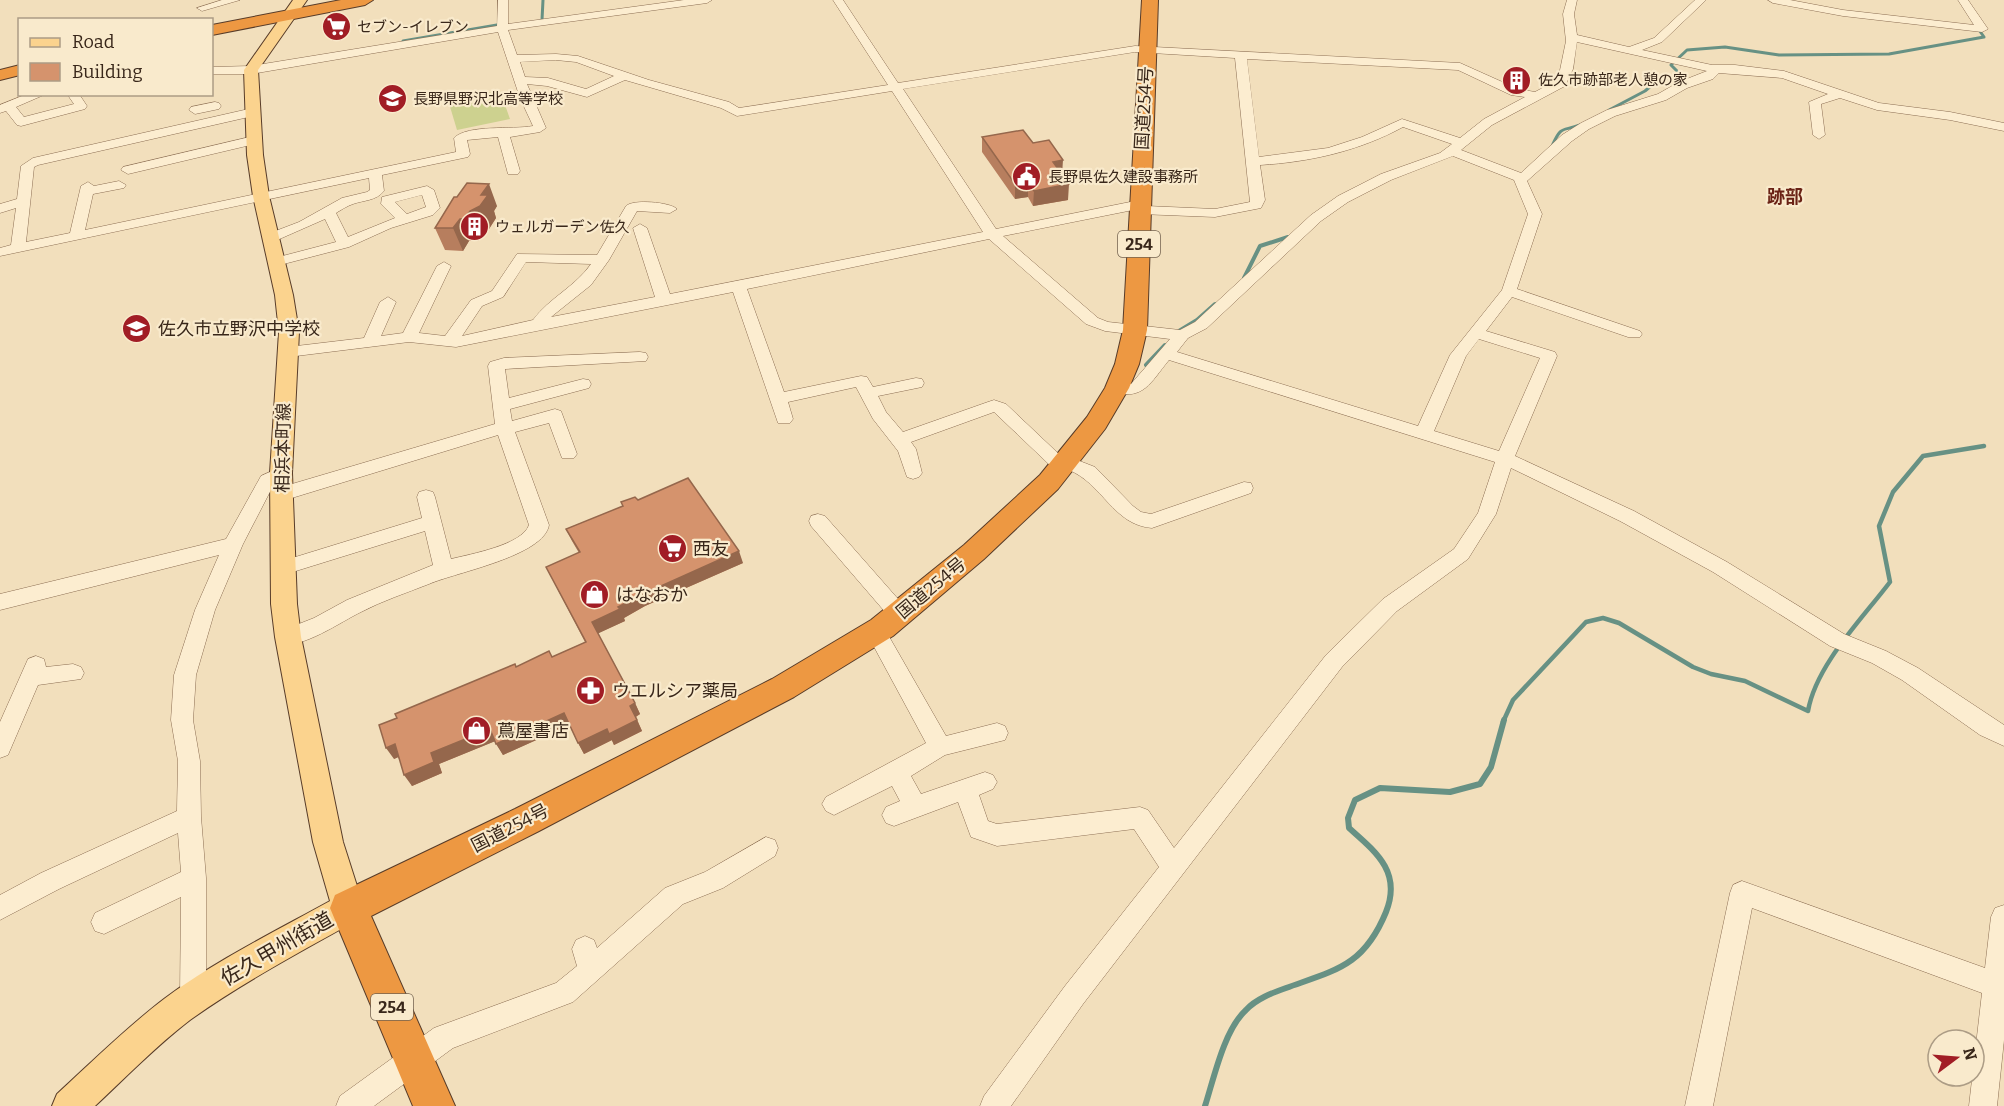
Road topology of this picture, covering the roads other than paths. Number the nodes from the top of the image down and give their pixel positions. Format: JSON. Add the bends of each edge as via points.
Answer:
{"nodes":[{"id":1,"x":235,"y":0,"type":"edge"},
{"id":2,"x":344,"y":0,"type":"edge"},
{"id":3,"x":365,"y":0,"type":"edge"},
{"id":4,"x":503,"y":0,"type":"edge"},
{"id":5,"x":707,"y":0,"type":"edge"},
{"id":6,"x":838,"y":0,"type":"edge"},
{"id":7,"x":1150,"y":0,"type":"edge"},
{"id":8,"x":1572,"y":0,"type":"edge"},
{"id":9,"x":1701,"y":0,"type":"edge"},
{"id":10,"x":1773,"y":0,"type":"edge"},
{"id":11,"x":1963,"y":0,"type":"edge"},
{"id":12,"x":202,"y":8,"type":"dead end"},
{"id":13,"x":295,"y":8,"type":"edge"},
{"id":14,"x":213,"y":28,"type":"edge"},
{"id":15,"x":502,"y":28,"type":"junction"},
{"id":16,"x":1572,"y":37,"type":"junction"},
{"id":17,"x":1148,"y":50,"type":"junction"},
{"id":18,"x":1630,"y":51,"type":"junction"},
{"id":19,"x":1241,"y":56,"type":"junction"},
{"id":20,"x":513,"y":59,"type":"junction"},
{"id":21,"x":1712,"y":69,"type":"junction"},
{"id":22,"x":18,"y":70,"type":"edge"},
{"id":23,"x":251,"y":70,"type":"junction"},
{"id":24,"x":0,"y":75,"type":"edge"},
{"id":25,"x":18,"y":75,"type":"edge"},
{"id":26,"x":213,"y":75,"type":"edge"},
{"id":27,"x":626,"y":75,"type":"junction"},
{"id":28,"x":0,"y":80,"type":"edge"},
{"id":29,"x":520,"y":80,"type":"junction"},
{"id":30,"x":897,"y":88,"type":"junction"},
{"id":31,"x":1839,"y":94,"type":"junction"},
{"id":32,"x":34,"y":96,"type":"edge"},
{"id":33,"x":74,"y":96,"type":"edge"},
{"id":34,"x":1537,"y":96,"type":"junction"},
{"id":35,"x":4,"y":107,"type":"edge"},
{"id":36,"x":205,"y":108,"type":"dead end"},
{"id":37,"x":253,"y":112,"type":"junction"},
{"id":38,"x":203,"y":123,"type":"junction"},
{"id":39,"x":2004,"y":127,"type":"edge"},
{"id":40,"x":503,"y":133,"type":"junction"},
{"id":41,"x":1819,"y":135,"type":"dead end"},
{"id":42,"x":254,"y":140,"type":"junction"},
{"id":43,"x":1456,"y":148,"type":"junction"},
{"id":44,"x":1252,"y":161,"type":"junction"},
{"id":45,"x":128,"y":170,"type":"dead end"},
{"id":46,"x":513,"y":171,"type":"dead end"},
{"id":47,"x":375,"y":174,"type":"junction"},
{"id":48,"x":1521,"y":178,"type":"junction"},
{"id":49,"x":119,"y":184,"type":"dead end"},
{"id":50,"x":261,"y":196,"type":"junction"},
{"id":51,"x":25,"y":201,"type":"junction"},
{"id":52,"x":1140,"y":207,"type":"junction"},
{"id":53,"x":0,"y":209,"type":"edge"},
{"id":54,"x":670,"y":209,"type":"dead end"},
{"id":55,"x":328,"y":212,"type":"junction"},
{"id":56,"x":404,"y":219,"type":"dead end"},
{"id":57,"x":640,"y":228,"type":"dead end"},
{"id":58,"x":991,"y":233,"type":"junction"},
{"id":59,"x":77,"y":235,"type":"junction"},
{"id":60,"x":344,"y":244,"type":"junction"},
{"id":61,"x":18,"y":248,"type":"junction"},
{"id":62,"x":273,"y":250,"type":"junction"},
{"id":63,"x":0,"y":252,"type":"edge"},
{"id":64,"x":602,"y":260,"type":"junction"},
{"id":65,"x":444,"y":266,"type":"dead end"},
{"id":66,"x":738,"y":285,"type":"junction"},
{"id":67,"x":1509,"y":291,"type":"junction"},
{"id":68,"x":664,"y":300,"type":"junction"},
{"id":69,"x":388,"y":302,"type":"dead end"},
{"id":70,"x":538,"y":324,"type":"junction"},
{"id":71,"x":1135,"y":330,"type":"junction"},
{"id":72,"x":1477,"y":333,"type":"junction"},
{"id":73,"x":1634,"y":334,"type":"dead end"},
{"id":74,"x":1182,"y":335,"type":"junction"},
{"id":75,"x":409,"y":337,"type":"junction"},
{"id":76,"x":450,"y":341,"type":"junction"},
{"id":77,"x":370,"y":342,"type":"junction"},
{"id":78,"x":288,"y":352,"type":"junction"},
{"id":79,"x":1167,"y":354,"type":"junction"},
{"id":80,"x":640,"y":357,"type":"dead end"},
{"id":81,"x":916,"y":383,"type":"dead end"},
{"id":82,"x":583,"y":384,"type":"dead end"},
{"id":83,"x":1117,"y":388,"type":"junction"},
{"id":84,"x":868,"y":393,"type":"junction"},
{"id":85,"x":778,"y":399,"type":"junction"},
{"id":86,"x":501,"y":406,"type":"junction"},
{"id":87,"x":784,"y":419,"type":"dead end"},
{"id":88,"x":504,"y":428,"type":"junction"},
{"id":89,"x":1424,"y":433,"type":"junction"},
{"id":90,"x":899,"y":440,"type":"junction"},
{"id":91,"x":568,"y":454,"type":"dead end"},
{"id":92,"x":1505,"y":459,"type":"junction"},
{"id":93,"x":1064,"y":464,"type":"junction"},
{"id":94,"x":914,"y":473,"type":"dead end"},
{"id":95,"x":281,"y":483,"type":"junction"},
{"id":96,"x":1244,"y":488,"type":"dead end"},
{"id":97,"x":426,"y":497,"type":"dead end"},
{"id":98,"x":818,"y":521,"type":"dead end"},
{"id":99,"x":432,"y":522,"type":"junction"},
{"id":100,"x":233,"y":544,"type":"junction"},
{"id":101,"x":283,"y":568,"type":"junction"},
{"id":102,"x":444,"y":569,"type":"junction"},
{"id":103,"x":0,"y":602,"type":"edge"},
{"id":104,"x":888,"y":623,"type":"junction"},
{"id":105,"x":288,"y":637,"type":"junction"},
{"id":106,"x":74,"y":673,"type":"dead end"},
{"id":107,"x":997,"y":733,"type":"dead end"},
{"id":108,"x":2004,"y":736,"type":"edge"},
{"id":109,"x":940,"y":747,"type":"junction"},
{"id":110,"x":0,"y":748,"type":"edge"},
{"id":111,"x":897,"y":772,"type":"junction"},
{"id":112,"x":834,"y":804,"type":"dead end"},
{"id":113,"x":189,"y":817,"type":"junction"},
{"id":114,"x":766,"y":848,"type":"dead end"},
{"id":115,"x":1174,"y":869,"type":"junction"},
{"id":116,"x":194,"y":878,"type":"junction"},
{"id":117,"x":0,"y":908,"type":"edge"},
{"id":118,"x":348,"y":908,"type":"junction"},
{"id":119,"x":2004,"y":917,"type":"edge"},
{"id":120,"x":104,"y":922,"type":"dead end"},
{"id":121,"x":1996,"y":985,"type":"junction"},
{"id":122,"x":193,"y":999,"type":"junction"},
{"id":123,"x":413,"y":1060,"type":"junction"},
{"id":124,"x":69,"y":1106,"type":"edge"},
{"id":125,"x":351,"y":1106,"type":"edge"},
{"id":126,"x":434,"y":1106,"type":"edge"},
{"id":127,"x":994,"y":1106,"type":"edge"},
{"id":128,"x":1699,"y":1106,"type":"edge"},
{"id":129,"x":1983,"y":1106,"type":"edge"}],
"edges":[{"from":1,"to":12,"type":"street"},
{"from":2,"to":13,"type":"highway"},
{"from":3,"to":13,"type":"highway"},
{"from":4,"to":15,"type":"street"},
{"from":5,"to":15,"type":"street"},
{"from":6,"to":30,"type":"street"},
{"from":7,"to":17,"type":"highway","name":"国道254号","number":"254"},
{"from":8,"to":16,"type":"street","via":[[1568,15]]},
{"from":9,"to":18,"type":"street","via":[[1658,40]]},
{"from":10,"to":11,"type":"street","via":[[1833,12],[1982,29]]},
{"from":13,"to":14,"type":"highway"},
{"from":13,"to":23,"type":"main road"},
{"from":15,"to":20,"type":"street"},
{"from":15,"to":23,"type":"street"},
{"from":16,"to":18,"type":"street"},
{"from":16,"to":34,"type":"street","via":[[1565,80]]},
{"from":17,"to":19,"type":"street"},
{"from":17,"to":30,"type":"street"},
{"from":17,"to":52,"type":"highway","name":"国道254号","number":"254"},
{"from":18,"to":21,"type":"street"},
{"from":19,"to":34,"type":"street","via":[[1460,67],[1515,92]]},
{"from":19,"to":44,"type":"street"},
{"from":20,"to":27,"type":"street","via":[[578,59]]},
{"from":20,"to":29,"type":"street"},
{"from":21,"to":31,"type":"street","via":[[1784,75]]},
{"from":21,"to":48,"type":"street","via":[[1709,76],[1585,126],[1567,138],[1529,176]]},
{"from":22,"to":24,"type":"highway"},
{"from":23,"to":26,"type":"street"},
{"from":23,"to":37,"type":"main road","name":"相浜本町線"},
{"from":25,"to":28,"type":"highway"},
{"from":27,"to":29,"type":"street","via":[[587,93],[548,82]]},
{"from":27,"to":30,"type":"street","via":[[737,112]]},
{"from":29,"to":40,"type":"street","via":[[540,128]]},
{"from":30,"to":58,"type":"street"},
{"from":31,"to":39,"type":"street","via":[[1877,106]]},
{"from":31,"to":41,"type":"street","via":[[1815,102]]},
{"from":32,"to":35,"type":"street"},
{"from":33,"to":35,"type":"street","via":[[81,106],[21,122]]},
{"from":34,"to":43,"type":"street","via":[[1488,122]]},
{"from":36,"to":38,"type":"street"},
{"from":37,"to":38,"type":"street"},
{"from":37,"to":42,"type":"main road","name":"相浜本町線"},
{"from":38,"to":51,"type":"street","via":[[33,162],[28,166]]},
{"from":40,"to":46,"type":"street"},
{"from":40,"to":47,"type":"street","via":[[465,136],[460,138],[463,154]]},
{"from":42,"to":45,"type":"street"},
{"from":42,"to":50,"type":"main road","name":"相浜本町線"},
{"from":43,"to":44,"type":"street","via":[[1402,123],[1341,149]]},
{"from":43,"to":48,"type":"street"},
{"from":43,"to":74,"type":"street","via":[[1343,199],[1316,218],[1201,325]]},
{"from":44,"to":52,"type":"street","via":[[1256,205],[1215,213]]},
{"from":47,"to":50,"type":"street"},
{"from":47,"to":55,"type":"street","via":[[377,191]]},
{"from":48,"to":67,"type":"street","via":[[1535,214]]},
{"from":49,"to":59,"type":"street","via":[[88,188]]},
{"from":50,"to":59,"type":"street"},
{"from":50,"to":62,"type":"main road","name":"相浜本町線"},
{"from":51,"to":53,"type":"street"},
{"from":51,"to":61,"type":"street"},
{"from":52,"to":58,"type":"street"},
{"from":52,"to":71,"type":"highway","name":"国道254号","number":"254"},
{"from":54,"to":64,"type":"street","via":[[633,206]]},
{"from":55,"to":60,"type":"street"},
{"from":55,"to":62,"type":"street"},
{"from":56,"to":60,"type":"street"},
{"from":57,"to":68,"type":"street"},
{"from":58,"to":66,"type":"street"},
{"from":58,"to":71,"type":"street","via":[[1092,321]]},
{"from":59,"to":61,"type":"street"},
{"from":60,"to":62,"type":"street"},
{"from":61,"to":63,"type":"street"},
{"from":62,"to":78,"type":"main road","name":"相浜本町線","via":[[285,296]]},
{"from":64,"to":70,"type":"street","via":[[586,282],[548,310]]},
{"from":64,"to":76,"type":"street","via":[[522,257],[498,294],[476,303]]},
{"from":65,"to":75,"type":"street"},
{"from":66,"to":68,"type":"street"},
{"from":66,"to":85,"type":"street"},
{"from":67,"to":72,"type":"street"},
{"from":67,"to":73,"type":"street"},
{"from":68,"to":70,"type":"street"},
{"from":69,"to":77,"type":"street"},
{"from":70,"to":76,"type":"street"},
{"from":71,"to":74,"type":"street"},
{"from":71,"to":83,"type":"highway","name":"国道254号","number":"254"},
{"from":72,"to":89,"type":"street","via":[[1458,355]]},
{"from":72,"to":92,"type":"street","via":[[1549,356]]},
{"from":74,"to":79,"type":"street"},
{"from":75,"to":76,"type":"street"},
{"from":75,"to":77,"type":"street"},
{"from":77,"to":78,"type":"street"},
{"from":78,"to":95,"type":"main road","name":"相浜本町線"},
{"from":79,"to":83,"type":"street","via":[[1137,388]]},
{"from":79,"to":89,"type":"street"},
{"from":80,"to":86,"type":"street","via":[[504,363],[496,366]]},
{"from":81,"to":84,"type":"street"},
{"from":82,"to":86,"type":"street"},
{"from":83,"to":93,"type":"highway","name":"国道254号","number":"254"},
{"from":84,"to":85,"type":"street","via":[[861,381]]},
{"from":84,"to":90,"type":"street"},
{"from":85,"to":87,"type":"street"},
{"from":86,"to":88,"type":"street"},
{"from":88,"to":91,"type":"street","via":[[555,415]]},
{"from":88,"to":95,"type":"street"},
{"from":88,"to":102,"type":"street","via":[[538,531],[510,550]]},
{"from":89,"to":92,"type":"street"},
{"from":90,"to":93,"type":"street","via":[[994,406]]},
{"from":90,"to":94,"type":"street","via":[[907,449]]},
{"from":92,"to":108,"type":"street","via":[[1627,516],[1720,567],[1846,644],[1910,675]]},
{"from":92,"to":115,"type":"street","via":[[1487,514],[1461,554],[1390,605],[1334,661]]},
{"from":93,"to":96,"type":"street","via":[[1093,474],[1142,522]]},
{"from":93,"to":104,"type":"highway","name":"国道254号","number":"254","via":[[974,552]]},
{"from":95,"to":100,"type":"street","via":[[267,481]]},
{"from":95,"to":101,"type":"main road","name":"相浜本町線"},
{"from":97,"to":99,"type":"street"},
{"from":98,"to":104,"type":"street"},
{"from":99,"to":101,"type":"street"},
{"from":99,"to":102,"type":"street"},
{"from":100,"to":103,"type":"street"},
{"from":100,"to":113,"type":"street","via":[[205,610],[185,675],[182,720],[189,761]]},
{"from":101,"to":105,"type":"main road","name":"相浜本町線"},
{"from":102,"to":105,"type":"street"},
{"from":104,"to":109,"type":"street"},
{"from":104,"to":118,"type":"highway","name":"国道254号","number":"254","via":[[783,688]]},
{"from":105,"to":118,"type":"main road","name":"相浜本町線","via":[[328,842]]},
{"from":106,"to":110,"type":"street","via":[[33,671]]},
{"from":107,"to":109,"type":"street"},
{"from":109,"to":111,"type":"street"},
{"from":111,"to":112,"type":"street"},
{"from":111,"to":115,"type":"street","via":[[904,811],[975,786],[979,829],[997,836],[1140,818]]},
{"from":113,"to":116,"type":"street"},
{"from":113,"to":117,"type":"street"},
{"from":114,"to":123,"type":"street","via":[[714,880],[674,896],[588,960],[564,993],[444,1038]]},
{"from":115,"to":127,"type":"street","via":[[1074,995]]},
{"from":116,"to":120,"type":"street"},
{"from":116,"to":122,"type":"street"},
{"from":118,"to":122,"type":"main road","name":"佐久甲州街道"},
{"from":118,"to":123,"type":"highway","name":"佐久甲州街道","number":"254"},
{"from":119,"to":121,"type":"street"},
{"from":121,"to":128,"type":"street","via":[[1742,893]]},
{"from":121,"to":129,"type":"street"},
{"from":122,"to":124,"type":"main road","name":"佐久甲州街道"},
{"from":123,"to":125,"type":"street"},
{"from":123,"to":126,"type":"highway","name":"佐久甲州街道","number":"254"}]}
